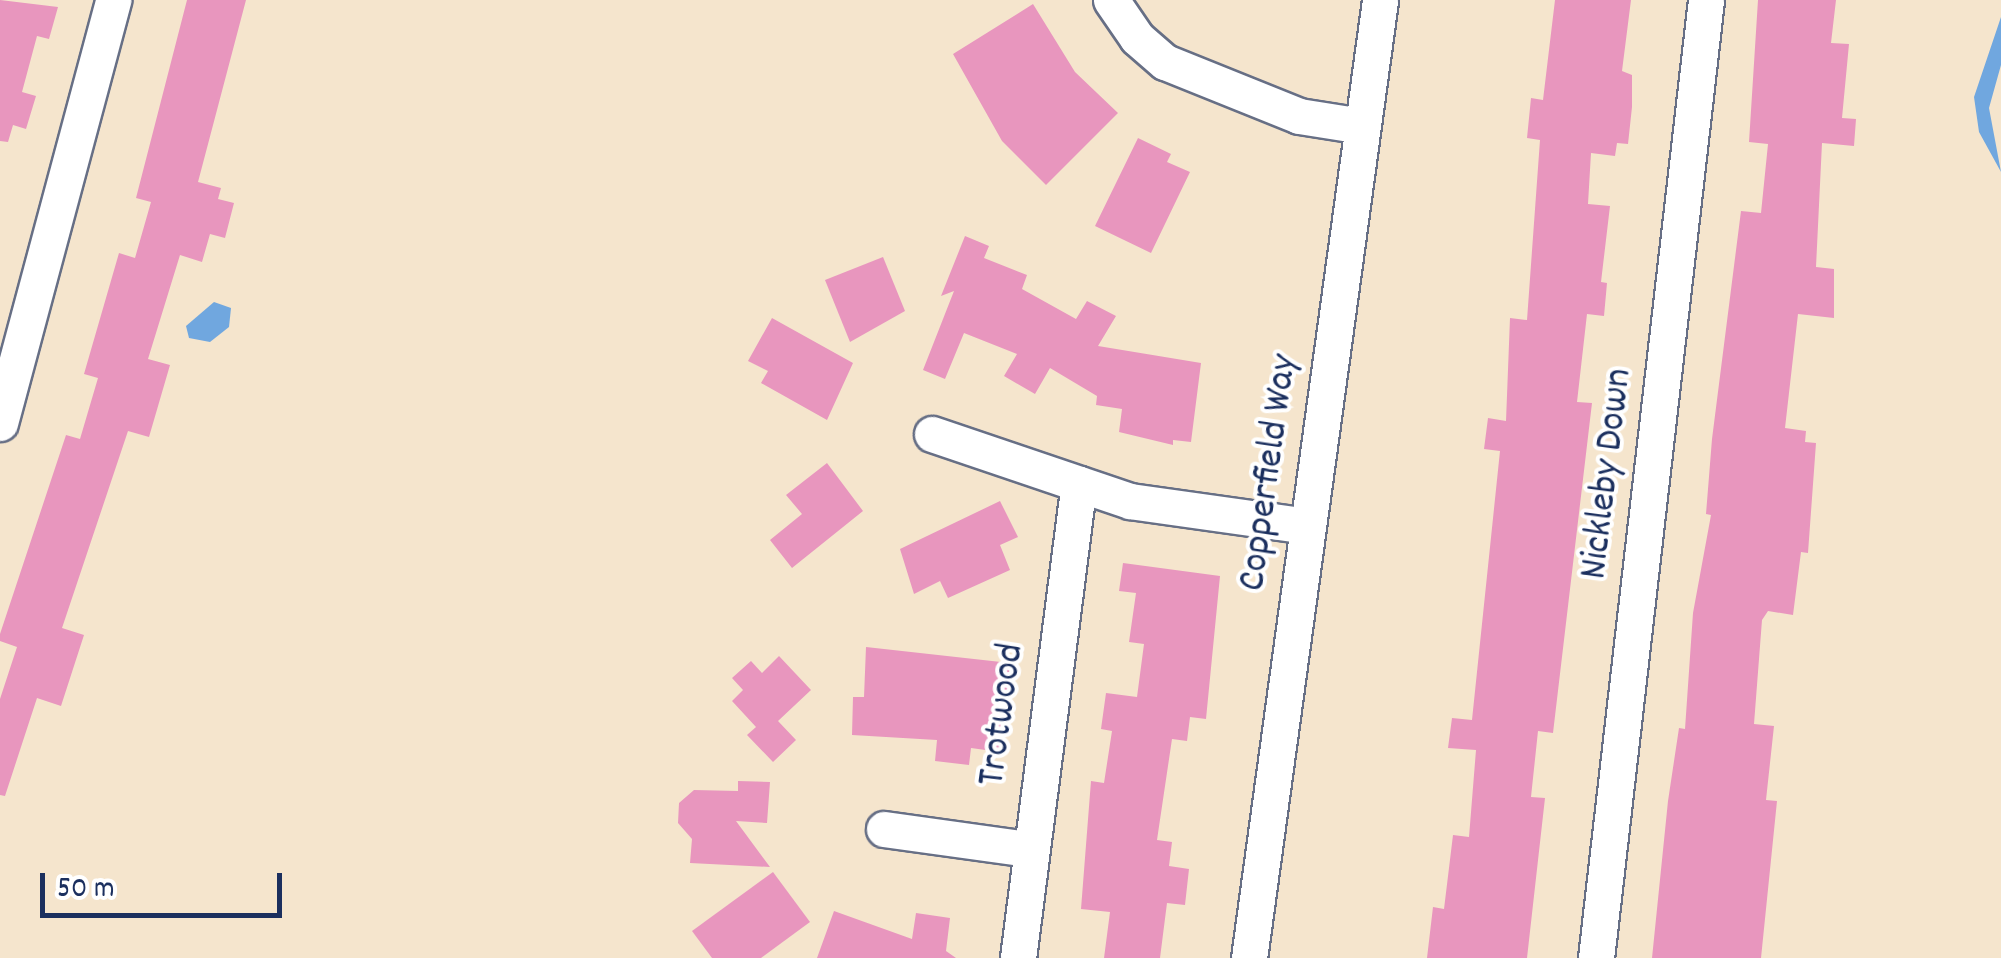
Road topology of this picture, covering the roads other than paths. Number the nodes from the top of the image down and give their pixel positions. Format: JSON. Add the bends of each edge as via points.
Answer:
{"nodes":[{"id":1,"x":113,"y":0,"type":"edge"},
{"id":2,"x":1111,"y":0,"type":"edge"},
{"id":3,"x":1380,"y":0,"type":"edge"},
{"id":4,"x":1706,"y":0,"type":"edge"},
{"id":5,"x":1362,"y":126,"type":"junction"},
{"id":6,"x":0,"y":423,"type":"edge"},
{"id":7,"x":932,"y":434,"type":"dead end"},
{"id":8,"x":1079,"y":484,"type":"junction"},
{"id":9,"x":1306,"y":526,"type":"junction"},
{"id":10,"x":884,"y":829,"type":"dead end"},
{"id":11,"x":1029,"y":849,"type":"junction"},
{"id":12,"x":1018,"y":958,"type":"edge"},
{"id":13,"x":1249,"y":958,"type":"edge"},
{"id":14,"x":1596,"y":958,"type":"edge"}],
"edges":[{"from":1,"to":6,"type":"street"},
{"from":2,"to":5,"type":"street","via":[[1137,38],[1165,62],[1299,116]]},
{"from":3,"to":5,"type":"street","name":"Copperfield Way"},
{"from":4,"to":14,"type":"street","name":"Nickleby Down"},
{"from":5,"to":9,"type":"street","name":"Copperfield Way"},
{"from":7,"to":8,"type":"street"},
{"from":8,"to":9,"type":"street","via":[[1162,508]]},
{"from":8,"to":11,"type":"street","name":"Trotwood"},
{"from":9,"to":13,"type":"street","name":"Copperfield Way"},
{"from":10,"to":11,"type":"street"},
{"from":11,"to":12,"type":"street","name":"Trotwood"}]}
